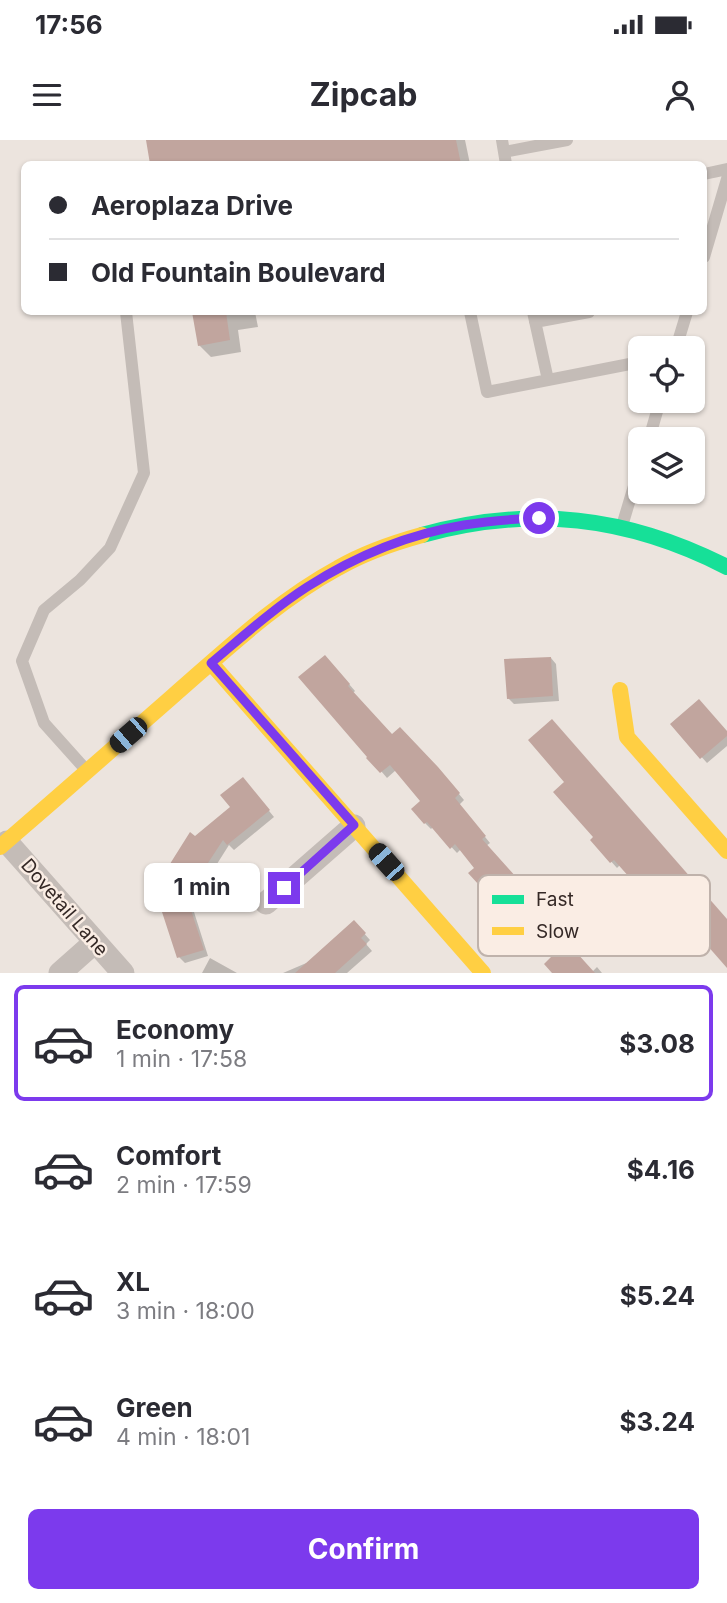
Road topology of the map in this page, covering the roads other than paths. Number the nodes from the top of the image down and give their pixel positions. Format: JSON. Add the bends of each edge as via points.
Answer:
{"nodes":[{"id":1,"x":567,"y":140,"type":"edge"},
{"id":2,"x":504,"y":152,"type":"edge"},
{"id":3,"x":727,"y":169,"type":"edge"},
{"id":4,"x":707,"y":173,"type":"edge"},
{"id":5,"x":727,"y":179,"type":"edge"},
{"id":6,"x":707,"y":234,"type":"edge"},
{"id":7,"x":126,"y":315,"type":"edge"},
{"id":8,"x":471,"y":315,"type":"edge"},
{"id":9,"x":556,"y":315,"type":"edge"},
{"id":10,"x":686,"y":315,"type":"edge"},
{"id":11,"x":534,"y":317,"type":"edge"},
{"id":12,"x":680,"y":336,"type":"edge"},
{"id":13,"x":628,"y":364,"type":"edge"},
{"id":14,"x":548,"y":380,"type":"junction"},
{"id":15,"x":629,"y":504,"type":"edge"},
{"id":16,"x":622,"y":527,"type":"junction"},
{"id":17,"x":727,"y":567,"type":"edge"},
{"id":18,"x":211,"y":663,"type":"junction"},
{"id":19,"x":620,"y":690,"type":"dead end"},
{"id":20,"x":87,"y":771,"type":"junction"},
{"id":21,"x":354,"y":825,"type":"junction"},
{"id":22,"x":3,"y":844,"type":"edge"},
{"id":23,"x":727,"y":851,"type":"edge"},
{"id":24,"x":267,"y":903,"type":"dead end"},
{"id":25,"x":95,"y":942,"type":"junction"},
{"id":26,"x":60,"y":973,"type":"edge"},
{"id":27,"x":122,"y":973,"type":"edge"},
{"id":28,"x":483,"y":973,"type":"edge"}],
"edges":[{"from":1,"to":2,"type":"lane"},
{"from":3,"to":4,"type":"lane"},
{"from":5,"to":6,"type":"lane"},
{"from":7,"to":20,"type":"lane","via":[[144,473],[110,548],[44,610],[22,661],[44,723]]},
{"from":8,"to":14,"type":"lane","via":[[487,392]]},
{"from":9,"to":11,"type":"lane"},
{"from":10,"to":12,"type":"lane"},
{"from":11,"to":14,"type":"lane"},
{"from":13,"to":14,"type":"lane"},
{"from":15,"to":16,"type":"lane"},
{"from":16,"to":17,"type":"street","via":[[666,540]]},
{"from":16,"to":18,"type":"street","via":[[539,518],[463,525],[425,534],[340,567],[304,589]]},
{"from":18,"to":20,"type":"street"},
{"from":18,"to":21,"type":"street"},
{"from":19,"to":23,"type":"street","via":[[627,737]]},
{"from":20,"to":22,"type":"street"},
{"from":21,"to":24,"type":"street"},
{"from":21,"to":28,"type":"street"},
{"from":22,"to":25,"type":"street","name":"Dovetail Lane"},
{"from":25,"to":26,"type":"street"},
{"from":25,"to":27,"type":"street","name":"Dovetail Lane"}]}
